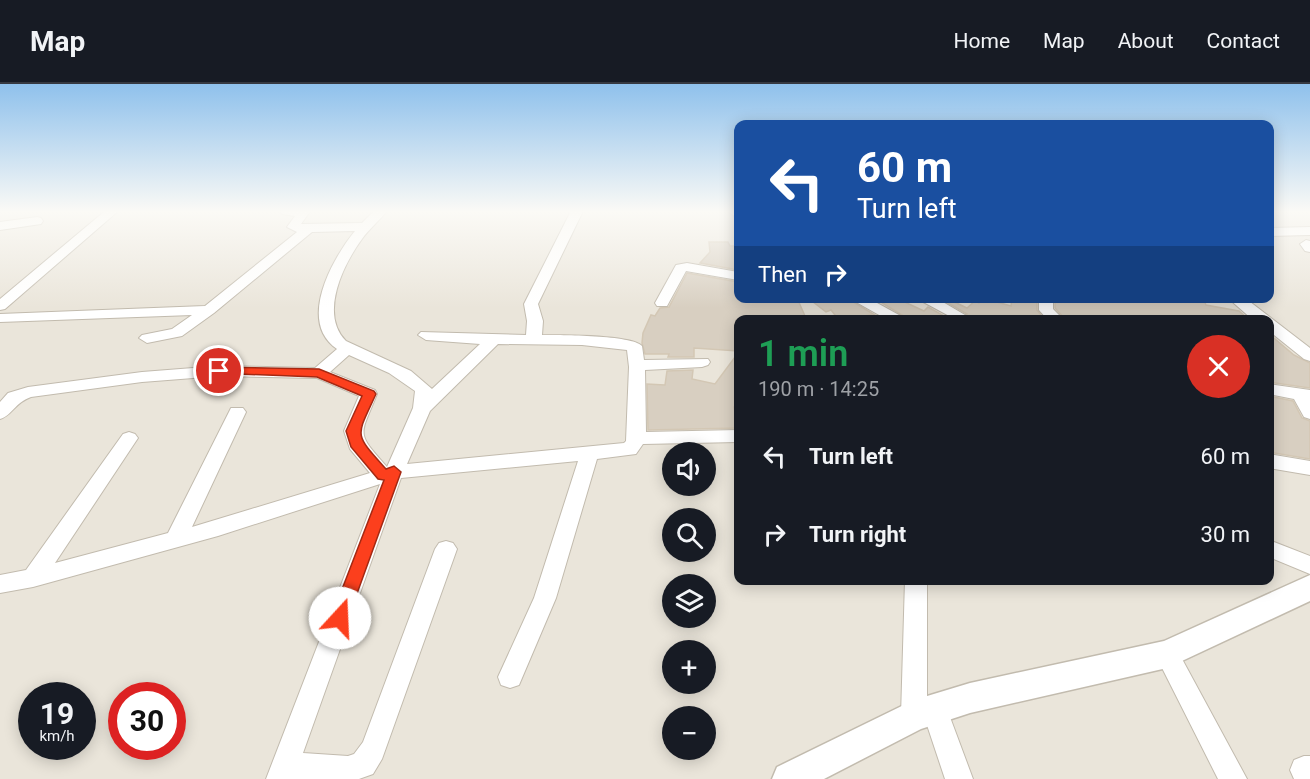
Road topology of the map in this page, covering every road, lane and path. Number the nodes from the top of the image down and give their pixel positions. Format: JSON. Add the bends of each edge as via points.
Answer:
{"nodes":[{"id":1,"x":74,"y":243,"type":"edge"},
{"id":2,"x":290,"y":243,"type":"edge"},
{"id":3,"x":353,"y":243,"type":"edge"},
{"id":4,"x":561,"y":243,"type":"edge"},
{"id":5,"x":734,"y":275,"type":"edge"},
{"id":6,"x":662,"y":303,"type":"dead end"},
{"id":7,"x":866,"y":303,"type":"edge"},
{"id":8,"x":933,"y":303,"type":"edge"},
{"id":9,"x":1241,"y":303,"type":"edge"},
{"id":10,"x":0,"y":306,"type":"edge"},
{"id":11,"x":208,"y":310,"type":"junction"},
{"id":12,"x":892,"y":315,"type":"edge"},
{"id":13,"x":958,"y":315,"type":"dead end"},
{"id":14,"x":1257,"y":315,"type":"edge"},
{"id":15,"x":0,"y":318,"type":"edge"},
{"id":16,"x":1274,"y":329,"type":"edge"},
{"id":17,"x":426,"y":335,"type":"dead end"},
{"id":18,"x":147,"y":338,"type":"dead end"},
{"id":19,"x":534,"y":338,"type":"junction"},
{"id":20,"x":493,"y":340,"type":"junction"},
{"id":21,"x":348,"y":348,"type":"junction"},
{"id":22,"x":1310,"y":356,"type":"edge"},
{"id":23,"x":702,"y":362,"type":"dead end"},
{"id":24,"x":637,"y":368,"type":"junction"},
{"id":25,"x":319,"y":373,"type":"junction"},
{"id":26,"x":1274,"y":390,"type":"edge"},
{"id":27,"x":1305,"y":395,"type":"edge"},
{"id":28,"x":2,"y":408,"type":"edge"},
{"id":29,"x":422,"y":408,"type":"junction"},
{"id":30,"x":237,"y":412,"type":"dead end"},
{"id":31,"x":1310,"y":413,"type":"edge"},
{"id":32,"x":734,"y":436,"type":"edge"},
{"id":33,"x":129,"y":438,"type":"dead end"},
{"id":34,"x":636,"y":438,"type":"junction"},
{"id":35,"x":589,"y":454,"type":"junction"},
{"id":36,"x":1274,"y":462,"type":"edge"},
{"id":37,"x":1310,"y":468,"type":"edge"},
{"id":38,"x":389,"y":473,"type":"junction"},
{"id":39,"x":175,"y":540,"type":"junction"},
{"id":40,"x":446,"y":549,"type":"dead end"},
{"id":41,"x":1274,"y":550,"type":"edge"},
{"id":42,"x":1310,"y":565,"type":"edge"},
{"id":43,"x":33,"y":578,"type":"junction"},
{"id":44,"x":0,"y":584,"type":"edge"},
{"id":45,"x":916,"y":585,"type":"edge"},
{"id":46,"x":1310,"y":586,"type":"edge"},
{"id":47,"x":1167,"y":654,"type":"junction"},
{"id":48,"x":510,"y":677,"type":"dead end"},
{"id":49,"x":925,"y":713,"type":"junction"},
{"id":50,"x":283,"y":772,"type":"edge"},
{"id":51,"x":818,"y":773,"type":"edge"},
{"id":52,"x":789,"y":779,"type":"edge"},
{"id":53,"x":960,"y":779,"type":"edge"},
{"id":54,"x":1233,"y":779,"type":"edge"}],
"edges":[{"from":1,"to":10,"type":"street"},
{"from":2,"to":11,"type":"street"},
{"from":3,"to":21,"type":"street","via":[[329,291],[326,307],[326,328],[338,343]]},
{"from":4,"to":19,"type":"street","via":[[531,304]]},
{"from":5,"to":6,"type":"street","via":[[681,268]]},
{"from":7,"to":12,"type":"street"},
{"from":8,"to":13,"type":"street"},
{"from":9,"to":14,"type":"street"},
{"from":11,"to":15,"type":"street"},
{"from":11,"to":18,"type":"street","via":[[177,333]]},
{"from":16,"to":22,"type":"street"},
{"from":17,"to":20,"type":"street"},
{"from":19,"to":20,"type":"street"},
{"from":19,"to":24,"type":"street","via":[[634,346]]},
{"from":20,"to":29,"type":"street"},
{"from":21,"to":25,"type":"street"},
{"from":21,"to":29,"type":"street","via":[[415,380],[424,390]]},
{"from":23,"to":24,"type":"street","via":[[646,364]]},
{"from":24,"to":34,"type":"street"},
{"from":25,"to":28,"type":"street","via":[[219,371],[142,377],[28,392]]},
{"from":25,"to":38,"type":"street","via":[[369,394],[353,431],[356,444]]},
{"from":26,"to":27,"type":"street"},
{"from":27,"to":31,"type":"street"},
{"from":29,"to":38,"type":"street"},
{"from":30,"to":39,"type":"street"},
{"from":32,"to":34,"type":"street"},
{"from":33,"to":43,"type":"street"},
{"from":34,"to":35,"type":"street","via":[[629,448]]},
{"from":35,"to":38,"type":"street"},
{"from":35,"to":48,"type":"street","via":[[545,598]]},
{"from":36,"to":37,"type":"street"},
{"from":38,"to":39,"type":"street"},
{"from":38,"to":50,"type":"street"},
{"from":39,"to":43,"type":"street"},
{"from":40,"to":50,"type":"street","via":[[373,750],[363,764],[348,771]]},
{"from":41,"to":42,"type":"street"},
{"from":43,"to":44,"type":"street"},
{"from":45,"to":49,"type":"street"},
{"from":46,"to":47,"type":"street"},
{"from":47,"to":49,"type":"street","via":[[970,698]]},
{"from":47,"to":54,"type":"street"},
{"from":49,"to":51,"type":"street"},
{"from":49,"to":53,"type":"street"},
{"from":51,"to":52,"type":"street"}]}
